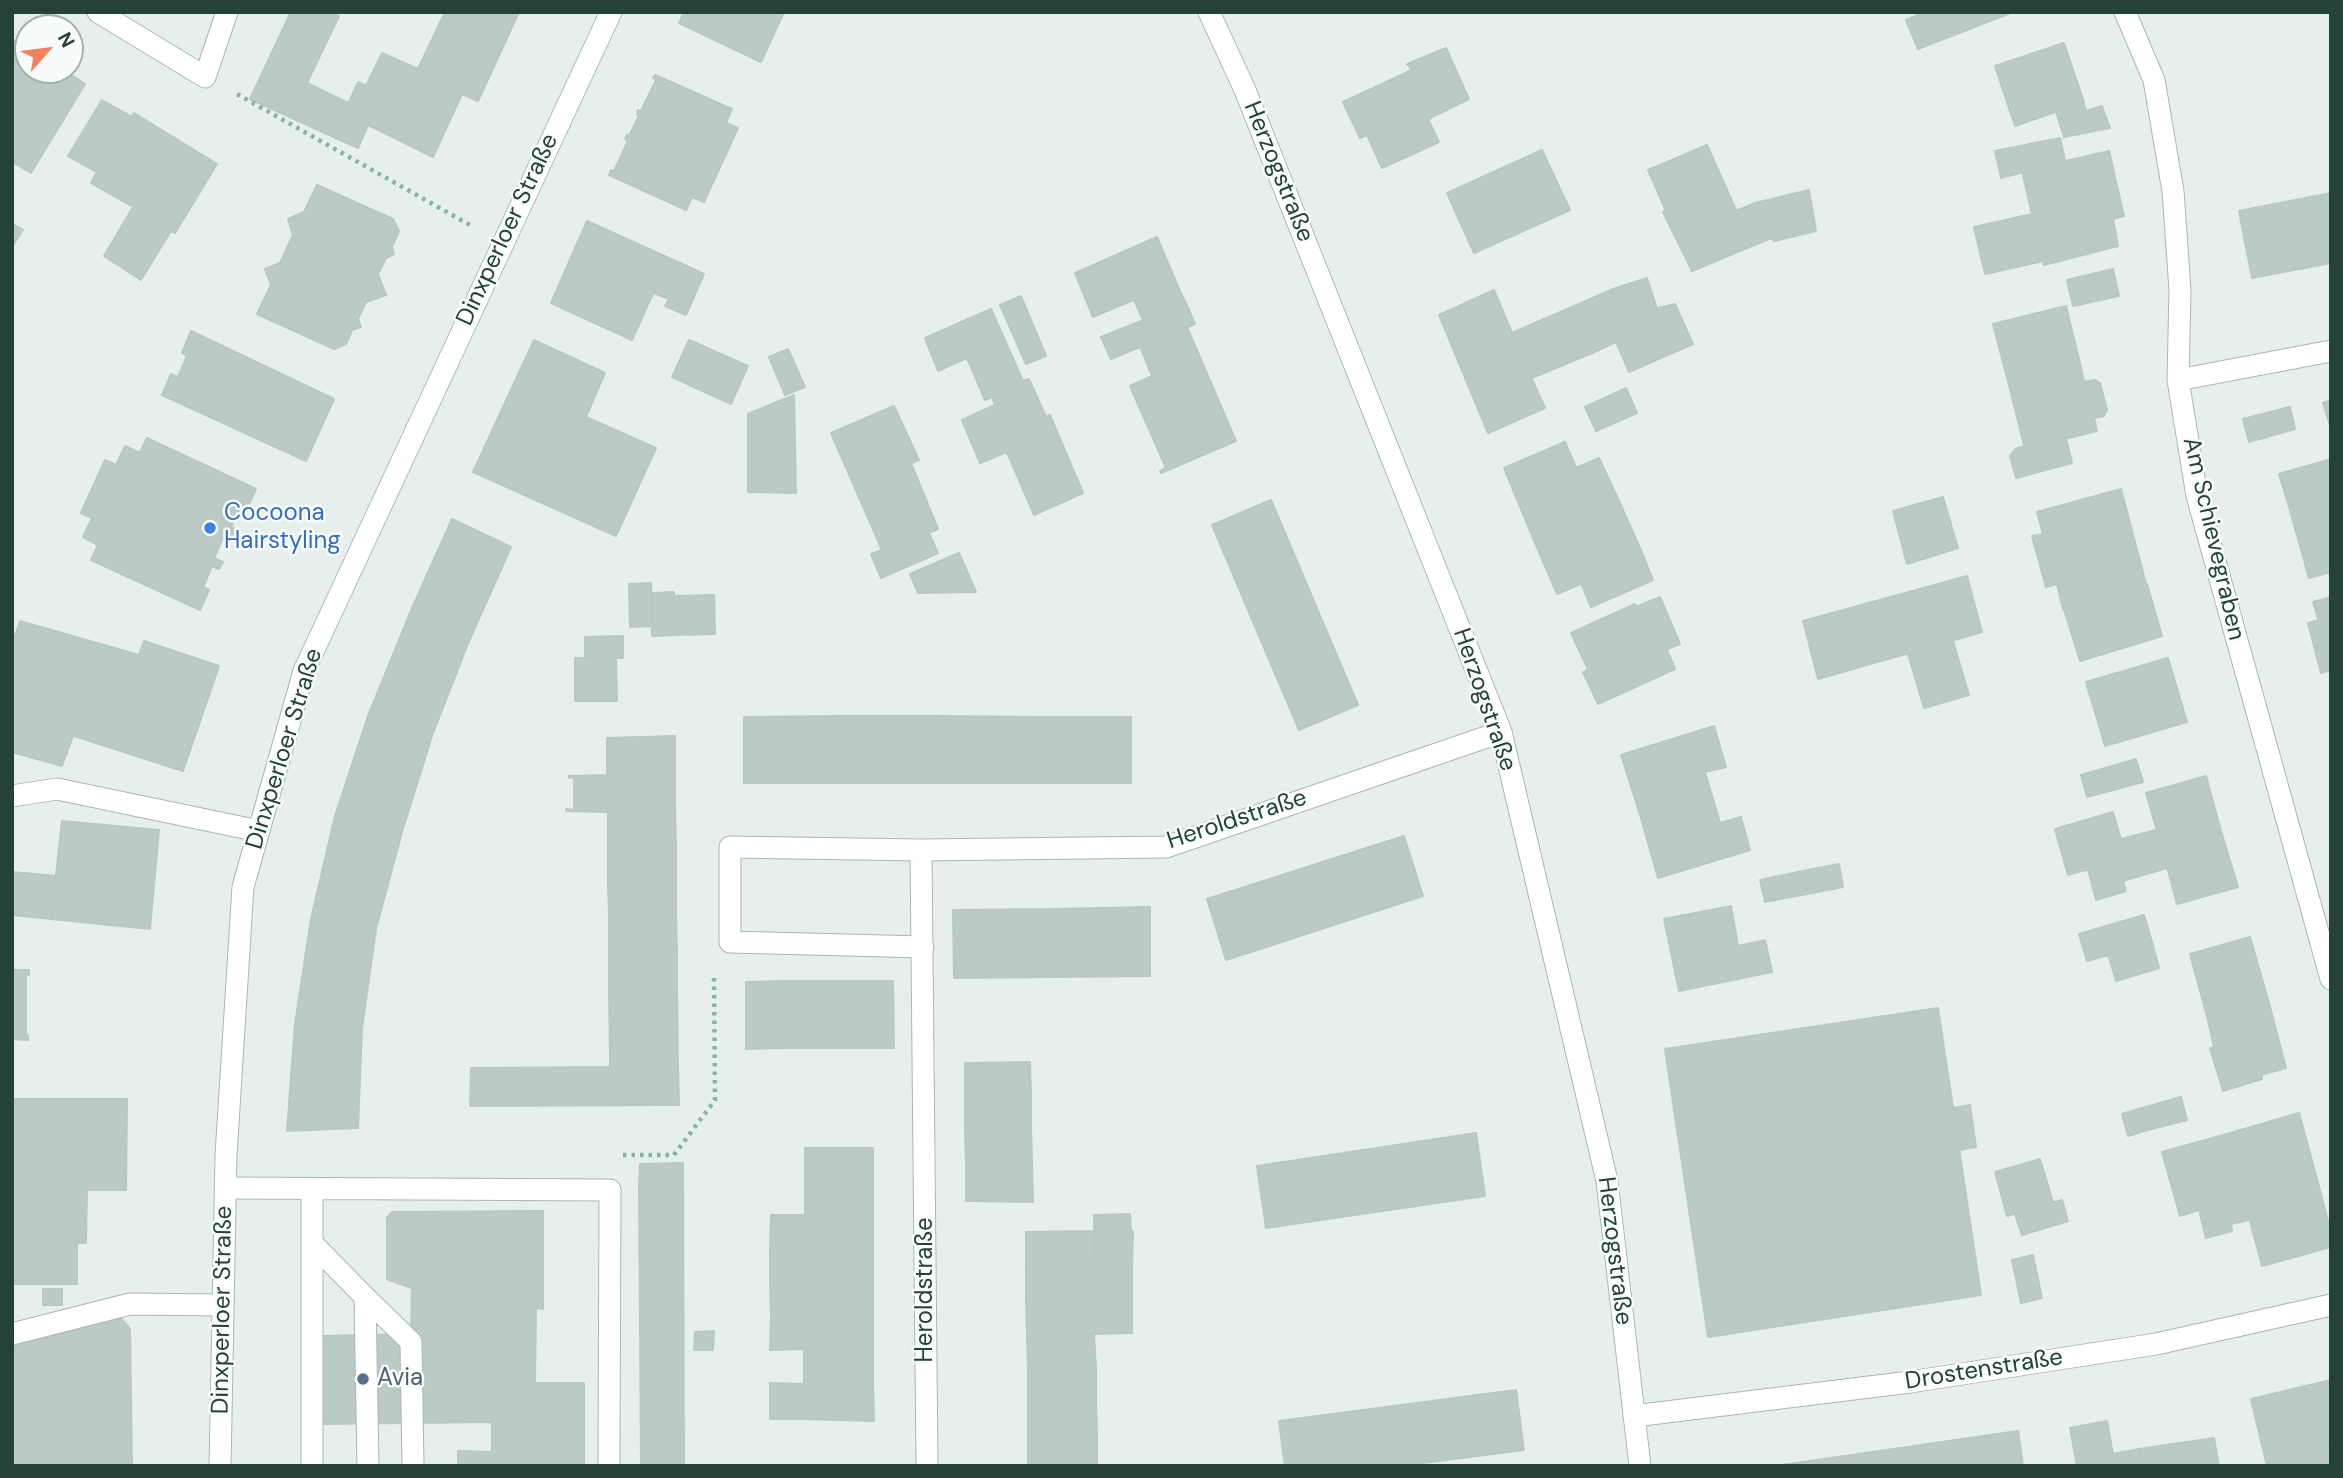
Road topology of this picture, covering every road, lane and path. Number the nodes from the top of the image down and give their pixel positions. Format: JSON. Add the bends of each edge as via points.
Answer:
{"nodes":[{"id":1,"x":98,"y":12,"type":"edge"},
{"id":2,"x":227,"y":12,"type":"edge"},
{"id":3,"x":611,"y":12,"type":"edge"},
{"id":4,"x":1209,"y":12,"type":"edge"},
{"id":5,"x":2125,"y":12,"type":"edge"},
{"id":6,"x":205,"y":77,"type":"junction"},
{"id":7,"x":502,"y":243,"type":"junction"},
{"id":8,"x":2331,"y":351,"type":"edge"},
{"id":9,"x":2178,"y":380,"type":"junction"},
{"id":10,"x":1500,"y":732,"type":"junction"},
{"id":11,"x":12,"y":796,"type":"edge"},
{"id":12,"x":259,"y":831,"type":"junction"},
{"id":13,"x":921,"y":850,"type":"junction"},
{"id":14,"x":730,"y":942,"type":"junction"},
{"id":15,"x":923,"y":947,"type":"junction"},
{"id":16,"x":2331,"y":979,"type":"edge"},
{"id":17,"x":618,"y":1155,"type":"dead end"},
{"id":18,"x":226,"y":1188,"type":"junction"},
{"id":19,"x":312,"y":1189,"type":"junction"},
{"id":20,"x":312,"y":1243,"type":"junction"},
{"id":21,"x":365,"y":1297,"type":"junction"},
{"id":22,"x":222,"y":1305,"type":"junction"},
{"id":23,"x":2331,"y":1305,"type":"edge"},
{"id":24,"x":12,"y":1334,"type":"edge"},
{"id":25,"x":1634,"y":1416,"type":"junction"},
{"id":26,"x":220,"y":1466,"type":"edge"},
{"id":27,"x":312,"y":1466,"type":"edge"},
{"id":28,"x":368,"y":1466,"type":"edge"},
{"id":29,"x":413,"y":1466,"type":"edge"},
{"id":30,"x":609,"y":1466,"type":"edge"},
{"id":31,"x":927,"y":1466,"type":"edge"},
{"id":32,"x":1640,"y":1466,"type":"edge"}],
"edges":[{"from":1,"to":6,"type":"street"},
{"from":2,"to":6,"type":"street"},
{"from":3,"to":7,"type":"street","name":"Dinxperloer Straße"},
{"from":4,"to":10,"type":"street","name":"Herzogstraße","via":[[1245,90]]},
{"from":5,"to":9,"type":"street","name":"Am Schievegraben","via":[[2154,80],[2173,191],[2180,290]]},
{"from":6,"to":7,"type":"path"},
{"from":7,"to":12,"type":"street","name":"Dinxperloer Straße","via":[[303,671]]},
{"from":8,"to":9,"type":"street"},
{"from":9,"to":16,"type":"street","name":"Am Schievegraben","via":[[2197,496]]},
{"from":10,"to":13,"type":"street","name":"Heroldstraße","via":[[1166,847]]},
{"from":10,"to":25,"type":"street","name":"Herzogstraße","via":[[1607,1181]]},
{"from":11,"to":12,"type":"street","via":[[57,789]]},
{"from":12,"to":18,"type":"street","name":"Dinxperloer Straße","via":[[243,887]]},
{"from":13,"to":14,"type":"street","name":"Heroldstraße","via":[[730,847]]},
{"from":13,"to":15,"type":"street","name":"Heroldstraße"},
{"from":14,"to":15,"type":"street"},
{"from":14,"to":17,"type":"path","via":[[714,953],[715,1100],[674,1155]]},
{"from":15,"to":31,"type":"street","name":"Heroldstraße"},
{"from":18,"to":19,"type":"street"},
{"from":18,"to":22,"type":"street","name":"Dinxperloer Straße"},
{"from":19,"to":20,"type":"street"},
{"from":19,"to":30,"type":"street","via":[[610,1191]]},
{"from":20,"to":21,"type":"street"},
{"from":20,"to":27,"type":"street"},
{"from":21,"to":28,"type":"street"},
{"from":21,"to":29,"type":"street","via":[[411,1342]]},
{"from":22,"to":24,"type":"street","via":[[130,1304]]},
{"from":22,"to":26,"type":"street","name":"Dinxperloer Straße"},
{"from":23,"to":25,"type":"street","name":"Drostenstraße","via":[[2156,1344],[1910,1382]]},
{"from":25,"to":32,"type":"street","name":"Herzogstraße"}]}
